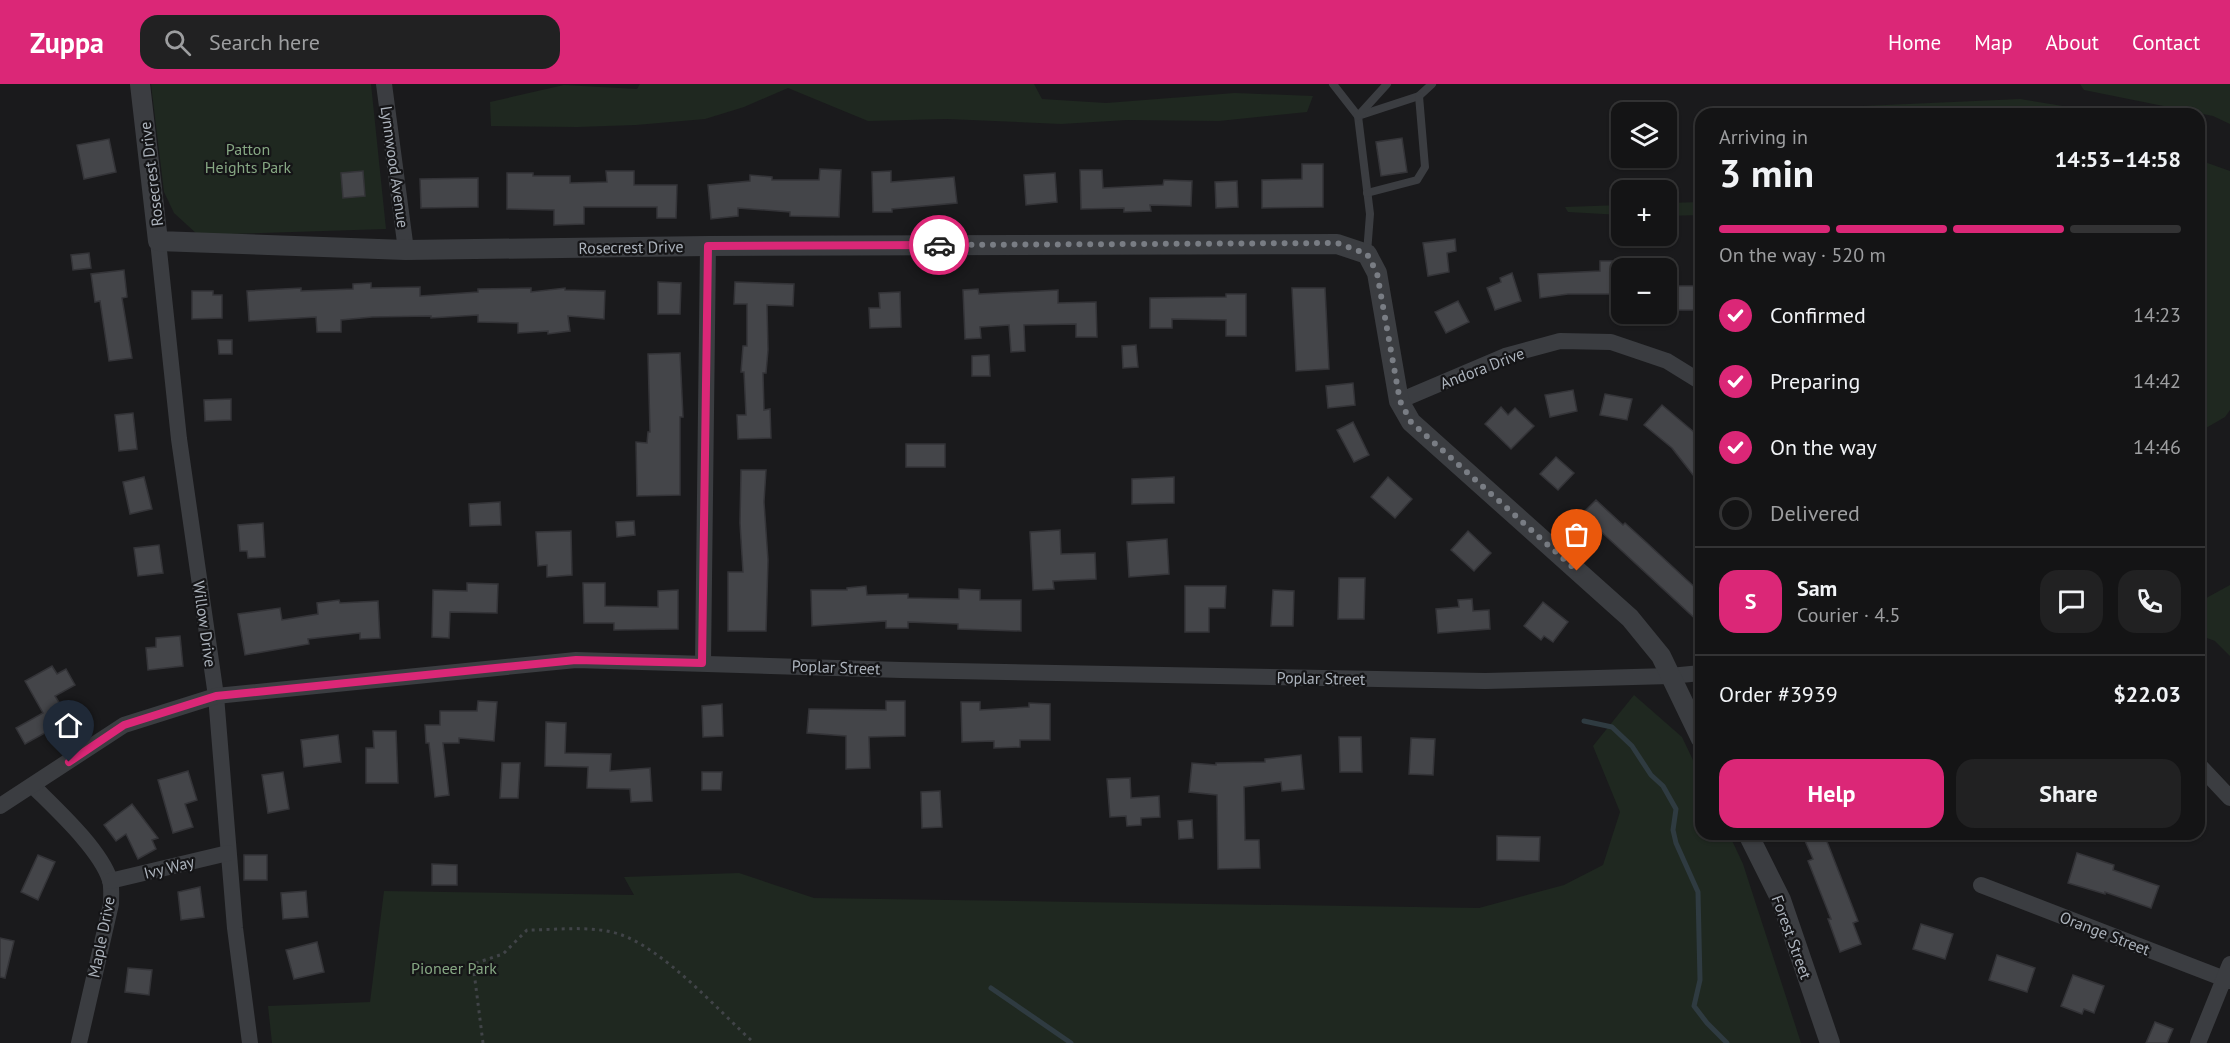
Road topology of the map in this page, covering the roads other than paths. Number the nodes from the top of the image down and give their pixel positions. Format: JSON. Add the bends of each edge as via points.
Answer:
{"nodes":[{"id":1,"x":140,"y":84,"type":"edge"},
{"id":2,"x":384,"y":84,"type":"edge"},
{"id":3,"x":1333,"y":84,"type":"edge"},
{"id":4,"x":1387,"y":84,"type":"edge"},
{"id":5,"x":1432,"y":84,"type":"edge"},
{"id":6,"x":1419,"y":96,"type":"junction"},
{"id":7,"x":1358,"y":116,"type":"junction"},
{"id":8,"x":1367,"y":193,"type":"junction"},
{"id":9,"x":158,"y":241,"type":"junction"},
{"id":10,"x":708,"y":246,"type":"junction"},
{"id":11,"x":406,"y":250,"type":"junction"},
{"id":12,"x":1367,"y":254,"type":"junction"},
{"id":13,"x":1695,"y":378,"type":"edge"},
{"id":14,"x":1400,"y":401,"type":"junction"},
{"id":15,"x":702,"y":663,"type":"junction"},
{"id":16,"x":1695,"y":674,"type":"edge"},
{"id":17,"x":1670,"y":676,"type":"junction"},
{"id":18,"x":216,"y":696,"type":"junction"},
{"id":19,"x":1695,"y":726,"type":"edge"},
{"id":20,"x":2205,"y":771,"type":"edge"},
{"id":21,"x":33,"y":786,"type":"junction"},
{"id":22,"x":2230,"y":798,"type":"edge"},
{"id":23,"x":0,"y":806,"type":"edge"},
{"id":24,"x":1751,"y":840,"type":"edge"},
{"id":25,"x":228,"y":853,"type":"junction"},
{"id":26,"x":110,"y":881,"type":"junction"},
{"id":27,"x":1981,"y":885,"type":"dead end"},
{"id":28,"x":2228,"y":975,"type":"edge"},
{"id":29,"x":78,"y":1043,"type":"edge"},
{"id":30,"x":250,"y":1043,"type":"edge"},
{"id":31,"x":1830,"y":1043,"type":"edge"},
{"id":32,"x":2198,"y":1043,"type":"edge"}],
"edges":[{"from":1,"to":9,"type":"street","name":"Rosecrest Drive"},
{"from":2,"to":11,"type":"street","name":"Lynnwood Avenue"},
{"from":3,"to":7,"type":"lane"},
{"from":4,"to":7,"type":"lane"},
{"from":5,"to":6,"type":"lane"},
{"from":6,"to":7,"type":"lane"},
{"from":6,"to":8,"type":"lane","via":[[1425,167],[1417,180]]},
{"from":7,"to":8,"type":"lane"},
{"from":8,"to":12,"type":"lane"},
{"from":9,"to":11,"type":"street","name":"Rosecrest Drive"},
{"from":9,"to":18,"type":"street","name":"Willow Drive","via":[[178,439]]},
{"from":10,"to":11,"type":"street","name":"Rosecrest Drive"},
{"from":10,"to":12,"type":"street","name":"Rosecrest Drive","via":[[1337,243]]},
{"from":10,"to":15,"type":"street"},
{"from":12,"to":14,"type":"street","via":[[1377,273]]},
{"from":13,"to":14,"type":"street","name":"Andora Drive","via":[[1667,361],[1611,342],[1560,341],[1505,356]]},
{"from":14,"to":17,"type":"street","via":[[1411,422],[1630,618],[1661,656]]},
{"from":15,"to":17,"type":"street","name":"Poplar Street","via":[[1485,681]]},
{"from":15,"to":18,"type":"street","name":"Poplar Street","via":[[576,660]]},
{"from":16,"to":17,"type":"street","name":"Poplar Street"},
{"from":17,"to":19,"type":"street"},
{"from":18,"to":21,"type":"street","name":"Poplar Street","via":[[124,725]]},
{"from":18,"to":25,"type":"street","name":"Willow Drive"},
{"from":20,"to":22,"type":"street"},
{"from":21,"to":23,"type":"street","name":"Poplar Street"},
{"from":21,"to":26,"type":"street","name":"Maple Drive","via":[[75,830],[100,861]]},
{"from":24,"to":31,"type":"street","name":"Forest Street","via":[[1780,900]]},
{"from":25,"to":26,"type":"street","name":"Ivy Way"},
{"from":25,"to":30,"type":"street","name":"Willow Drive"},
{"from":26,"to":29,"type":"street","name":"Maple Drive","via":[[111,904]]},
{"from":27,"to":28,"type":"street","name":"Orange Street"},
{"from":28,"to":32,"type":"street"}]}
